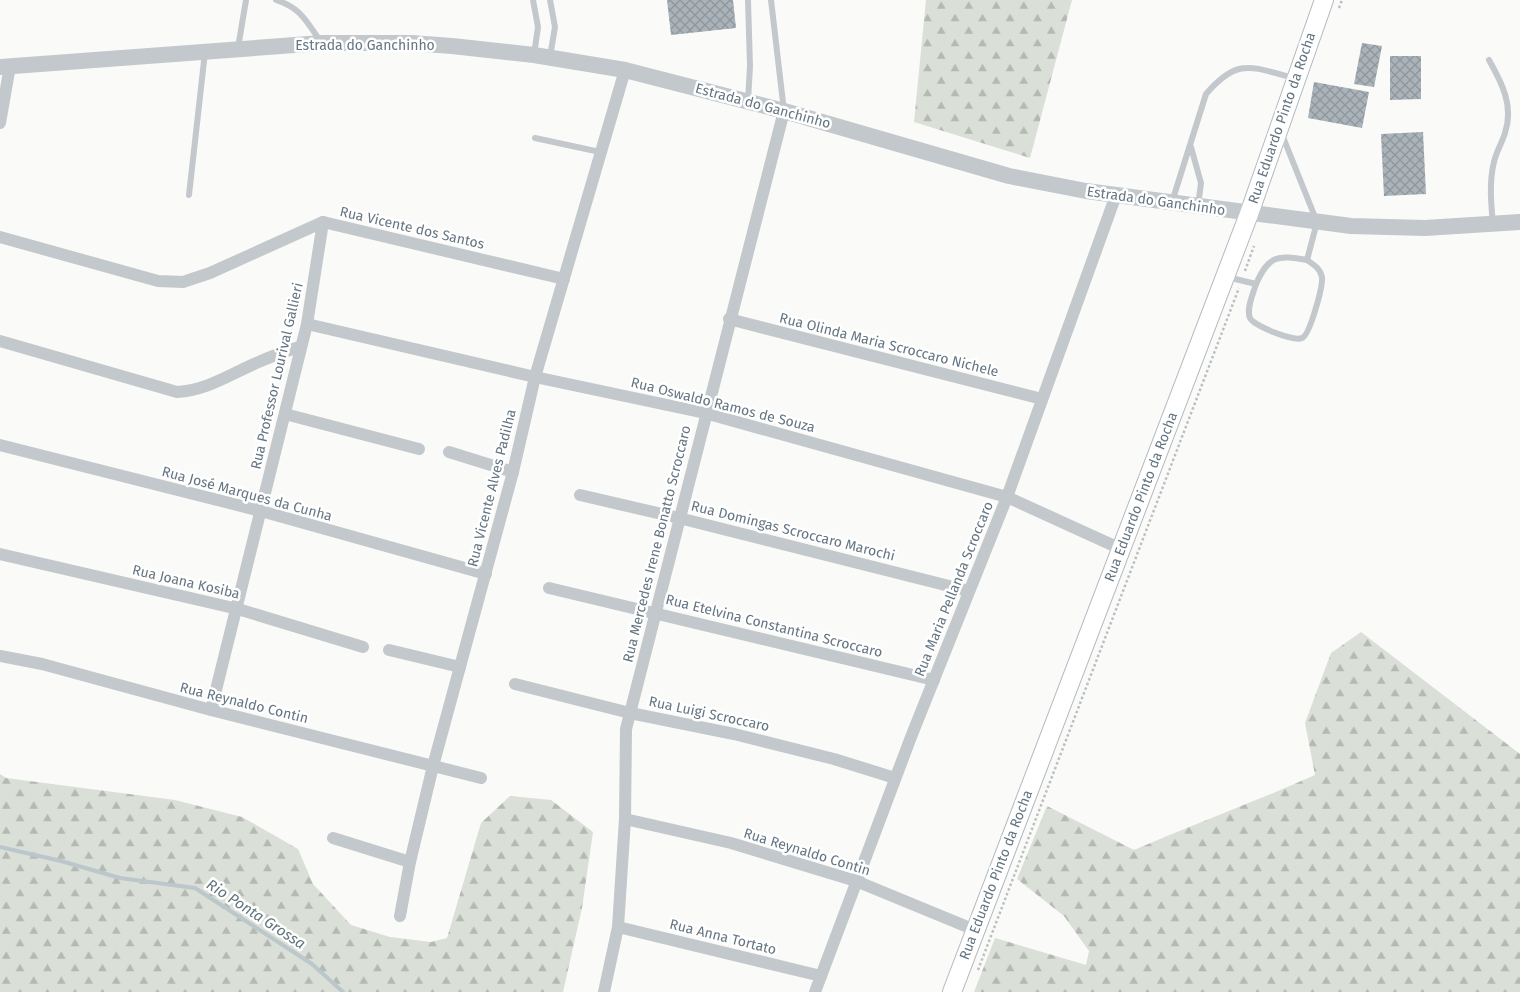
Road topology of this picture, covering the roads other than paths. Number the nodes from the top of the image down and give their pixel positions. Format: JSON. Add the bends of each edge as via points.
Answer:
{"nodes":[{"id":1,"x":246,"y":0,"type":"edge"},
{"id":2,"x":276,"y":0,"type":"edge"},
{"id":3,"x":535,"y":0,"type":"edge"},
{"id":4,"x":550,"y":0,"type":"edge"},
{"id":5,"x":748,"y":0,"type":"edge"},
{"id":6,"x":771,"y":0,"type":"edge"},
{"id":7,"x":1322,"y":1,"type":"edge"},
{"id":8,"x":322,"y":43,"type":"junction"},
{"id":9,"x":238,"y":48,"type":"junction"},
{"id":10,"x":205,"y":51,"type":"junction"},
{"id":11,"x":534,"y":55,"type":"junction"},
{"id":12,"x":550,"y":58,"type":"junction"},
{"id":13,"x":1489,"y":60,"type":"dead end"},
{"id":14,"x":5,"y":66,"type":"edge"},
{"id":15,"x":624,"y":70,"type":"junction"},
{"id":16,"x":1295,"y":78,"type":"junction"},
{"id":17,"x":748,"y":101,"type":"junction"},
{"id":18,"x":784,"y":111,"type":"junction"},
{"id":19,"x":0,"y":123,"type":"edge"},
{"id":20,"x":1278,"y":126,"type":"junction"},
{"id":21,"x":535,"y":138,"type":"dead end"},
{"id":22,"x":1190,"y":146,"type":"junction"},
{"id":23,"x":600,"y":152,"type":"junction"},
{"id":24,"x":190,"y":195,"type":"dead end"},
{"id":25,"x":1116,"y":195,"type":"junction"},
{"id":26,"x":1172,"y":203,"type":"junction"},
{"id":27,"x":1198,"y":207,"type":"junction"},
{"id":28,"x":1249,"y":214,"type":"junction"},
{"id":29,"x":323,"y":222,"type":"junction"},
{"id":30,"x":1317,"y":222,"type":"junction"},
{"id":31,"x":1520,"y":222,"type":"edge"},
{"id":32,"x":1493,"y":225,"type":"junction"},
{"id":33,"x":0,"y":237,"type":"edge"},
{"id":34,"x":1307,"y":260,"type":"junction"},
{"id":35,"x":1233,"y":278,"type":"junction"},
{"id":36,"x":564,"y":279,"type":"junction"},
{"id":37,"x":1256,"y":284,"type":"junction"},
{"id":38,"x":729,"y":319,"type":"junction"},
{"id":39,"x":307,"y":324,"type":"junction"},
{"id":40,"x":0,"y":341,"type":"edge"},
{"id":41,"x":301,"y":346,"type":"junction"},
{"id":42,"x":535,"y":377,"type":"junction"},
{"id":43,"x":1042,"y":399,"type":"junction"},
{"id":44,"x":285,"y":414,"type":"junction"},
{"id":45,"x":705,"y":414,"type":"junction"},
{"id":46,"x":0,"y":445,"type":"edge"},
{"id":47,"x":419,"y":449,"type":"dead end"},
{"id":48,"x":449,"y":452,"type":"dead end"},
{"id":49,"x":513,"y":472,"type":"junction"},
{"id":50,"x":580,"y":495,"type":"dead end"},
{"id":51,"x":1007,"y":497,"type":"junction"},
{"id":52,"x":261,"y":511,"type":"junction"},
{"id":53,"x":679,"y":518,"type":"junction"},
{"id":54,"x":1121,"y":549,"type":"junction"},
{"id":55,"x":0,"y":554,"type":"edge"},
{"id":56,"x":486,"y":574,"type":"junction"},
{"id":57,"x":549,"y":588,"type":"dead end"},
{"id":58,"x":969,"y":591,"type":"junction"},
{"id":59,"x":238,"y":608,"type":"junction"},
{"id":60,"x":655,"y":613,"type":"junction"},
{"id":61,"x":363,"y":647,"type":"dead end"},
{"id":62,"x":389,"y":650,"type":"dead end"},
{"id":63,"x":0,"y":656,"type":"edge"},
{"id":64,"x":460,"y":667,"type":"junction"},
{"id":65,"x":934,"y":680,"type":"junction"},
{"id":66,"x":516,"y":684,"type":"dead end"},
{"id":67,"x":211,"y":710,"type":"junction"},
{"id":68,"x":630,"y":713,"type":"junction"},
{"id":69,"x":433,"y":766,"type":"junction"},
{"id":70,"x":481,"y":778,"type":"dead end"},
{"id":71,"x":896,"y":778,"type":"junction"},
{"id":72,"x":625,"y":818,"type":"junction"},
{"id":73,"x":333,"y":838,"type":"dead end"},
{"id":74,"x":410,"y":862,"type":"junction"},
{"id":75,"x":856,"y":881,"type":"junction"},
{"id":76,"x":400,"y":916,"type":"dead end"},
{"id":77,"x":618,"y":927,"type":"junction"},
{"id":78,"x":976,"y":930,"type":"junction"},
{"id":79,"x":821,"y":976,"type":"junction"},
{"id":80,"x":604,"y":992,"type":"edge"},
{"id":81,"x":815,"y":992,"type":"edge"},
{"id":82,"x":952,"y":992,"type":"edge"}],
"edges":[{"from":1,"to":9,"type":"lane"},
{"from":2,"to":8,"type":"lane","via":[[290,4],[300,12]]},
{"from":3,"to":11,"type":"lane","via":[[538,27]]},
{"from":4,"to":12,"type":"lane","via":[[555,27]]},
{"from":5,"to":17,"type":"lane"},
{"from":6,"to":18,"type":"lane"},
{"from":7,"to":16,"type":"main road","name":"Rua Eduardo Pinto da Rocha"},
{"from":8,"to":9,"type":"street","name":"Estrada do Ganchinho"},
{"from":8,"to":11,"type":"street","name":"Estrada do Ganchinho","via":[[411,43]]},
{"from":9,"to":10,"type":"street","name":"Estrada do Ganchinho"},
{"from":10,"to":14,"type":"street","name":"Estrada do Ganchinho"},
{"from":10,"to":24,"type":"lane"},
{"from":11,"to":12,"type":"street","name":"Estrada do Ganchinho"},
{"from":12,"to":15,"type":"street","name":"Estrada do Ganchinho"},
{"from":13,"to":32,"type":"lane","via":[[1503,85],[1508,116],[1506,132],[1494,162]]},
{"from":14,"to":19,"type":"street"},
{"from":15,"to":17,"type":"street","name":"Estrada do Ganchinho"},
{"from":15,"to":23,"type":"street","name":"Rua Vicente Alves Padilha"},
{"from":16,"to":20,"type":"main road","name":"Rua Eduardo Pinto da Rocha"},
{"from":16,"to":22,"type":"lane","via":[[1251,67],[1233,69],[1206,94]]},
{"from":17,"to":18,"type":"street","name":"Estrada do Ganchinho"},
{"from":18,"to":25,"type":"street","name":"Estrada do Ganchinho","via":[[1009,176]]},
{"from":18,"to":38,"type":"street","name":"Rua Mercedes Irene Bonatto Scroccaro"},
{"from":20,"to":28,"type":"main road","name":"Rua Eduardo Pinto da Rocha"},
{"from":20,"to":30,"type":"lane"},
{"from":21,"to":23,"type":"lane"},
{"from":22,"to":26,"type":"lane"},
{"from":22,"to":27,"type":"lane","via":[[1201,186]]},
{"from":23,"to":36,"type":"street","name":"Rua Vicente Alves Padilha"},
{"from":25,"to":26,"type":"street","name":"Estrada do Ganchinho"},
{"from":25,"to":43,"type":"street","name":"Rua Maria Pellanda Scroccaro"},
{"from":26,"to":27,"type":"street","name":"Estrada do Ganchinho"},
{"from":27,"to":28,"type":"street","name":"Estrada do Ganchinho"},
{"from":28,"to":30,"type":"street","name":"Estrada do Ganchinho"},
{"from":28,"to":35,"type":"main road","name":"Rua Eduardo Pinto da Rocha"},
{"from":29,"to":33,"type":"street","name":"Rua Vicente dos Santos","via":[[183,282],[158,281]]},
{"from":29,"to":36,"type":"street","name":"Rua Vicente dos Santos"},
{"from":29,"to":39,"type":"street","name":"Rua Professor Lourival Gallieri"},
{"from":30,"to":32,"type":"street","name":"Estrada do Ganchinho","via":[[1394,228]]},
{"from":30,"to":34,"type":"lane"},
{"from":31,"to":32,"type":"street","name":"Estrada do Ganchinho"},
{"from":34,"to":37,"type":"lane","via":[[1282,256],[1272,260],[1263,268]]},
{"from":34,"to":37,"type":"lane","via":[[1319,269],[1322,278],[1309,331],[1303,338],[1296,340],[1255,325],[1249,317],[1249,308]]},
{"from":35,"to":37,"type":"lane"},
{"from":35,"to":54,"type":"main road","name":"Rua Eduardo Pinto da Rocha"},
{"from":36,"to":42,"type":"street","name":"Rua Vicente Alves Padilha"},
{"from":38,"to":43,"type":"street","name":"Rua Olinda Maria Scroccaro Nichele"},
{"from":38,"to":45,"type":"street","name":"Rua Mercedes Irene Bonatto Scroccaro"},
{"from":39,"to":41,"type":"street","name":"Rua Professor Lourival Gallieri"},
{"from":39,"to":42,"type":"street","name":"Rua Oswaldo Ramos de Souza"},
{"from":40,"to":41,"type":"street","via":[[177,392],[211,386],[260,361]]},
{"from":41,"to":44,"type":"street","name":"Rua Professor Lourival Gallieri"},
{"from":42,"to":45,"type":"street","name":"Rua Oswaldo Ramos de Souza"},
{"from":42,"to":49,"type":"street","name":"Rua Vicente Alves Padilha"},
{"from":43,"to":51,"type":"street","name":"Rua Maria Pellanda Scroccaro"},
{"from":44,"to":47,"type":"street"},
{"from":44,"to":52,"type":"street","name":"Rua Professor Lourival Gallieri"},
{"from":45,"to":51,"type":"street","name":"Rua Oswaldo Ramos de Souza"},
{"from":45,"to":53,"type":"street","name":"Rua Mercedes Irene Bonatto Scroccaro"},
{"from":46,"to":52,"type":"street","name":"Rua José Marques da Cunha"},
{"from":48,"to":49,"type":"street"},
{"from":49,"to":56,"type":"street","name":"Rua Vicente Alves Padilha"},
{"from":50,"to":53,"type":"street","name":"Rua Domingas Scroccaro Marochi"},
{"from":51,"to":54,"type":"street","name":"Rua Oswaldo Ramos de Souza"},
{"from":51,"to":58,"type":"street","name":"Rua Maria Pellanda Scroccaro"},
{"from":52,"to":56,"type":"street","name":"Rua José Marques da Cunha"},
{"from":52,"to":59,"type":"street","name":"Rua Professor Lourival Gallieri"},
{"from":53,"to":58,"type":"street","name":"Rua Domingas Scroccaro Marochi"},
{"from":53,"to":60,"type":"street","name":"Rua Mercedes Irene Bonatto Scroccaro"},
{"from":54,"to":78,"type":"main road","name":"Rua Eduardo Pinto da Rocha"},
{"from":55,"to":59,"type":"street","name":"Rua Joana Kosiba"},
{"from":56,"to":64,"type":"street","name":"Rua Vicente Alves Padilha"},
{"from":57,"to":60,"type":"street","name":"Rua Etelvina Constantina Scroccaro"},
{"from":58,"to":65,"type":"street","name":"Rua Maria Pellanda Scroccaro"},
{"from":59,"to":61,"type":"street","name":"Rua Joana Kosiba"},
{"from":59,"to":67,"type":"street","name":"Rua Professor Lourival Gallieri"},
{"from":60,"to":65,"type":"street","name":"Rua Etelvina Constantina Scroccaro"},
{"from":60,"to":68,"type":"street","name":"Rua Mercedes Irene Bonatto Scroccaro"},
{"from":62,"to":64,"type":"street"},
{"from":63,"to":67,"type":"street","name":"Rua Reynaldo Contin","via":[[42,664]]},
{"from":64,"to":69,"type":"street","name":"Rua Vicente Alves Padilha"},
{"from":65,"to":71,"type":"street","name":"Rua Maria Pellanda Scroccaro"},
{"from":66,"to":68,"type":"street","name":"Rua Luigi Scroccaro"},
{"from":67,"to":69,"type":"street","name":"Rua Reynaldo Contin"},
{"from":68,"to":71,"type":"street","name":"Rua Luigi Scroccaro","via":[[734,734]]},
{"from":68,"to":72,"type":"street","name":"Rua Mercedes Irene Bonatto Scroccaro","via":[[626,729]]},
{"from":69,"to":70,"type":"street","name":"Rua Reynaldo Contin"},
{"from":69,"to":74,"type":"street","name":"Rua Vicente Alves Padilha"},
{"from":71,"to":75,"type":"street","name":"Rua Maria Pellanda Scroccaro"},
{"from":72,"to":75,"type":"street","name":"Rua Reynaldo Contin","via":[[731,843]]},
{"from":72,"to":77,"type":"street","name":"Rua Mercedes Irene Bonatto Scroccaro"},
{"from":73,"to":74,"type":"street"},
{"from":74,"to":76,"type":"street","name":"Rua Vicente Alves Padilha"},
{"from":75,"to":78,"type":"street","name":"Rua Reynaldo Contin"},
{"from":75,"to":79,"type":"street","name":"Rua Maria Pellanda Scroccaro"},
{"from":77,"to":79,"type":"street","name":"Rua Anna Tortato"},
{"from":77,"to":80,"type":"street","name":"Rua Mercedes Irene Bonatto Scroccaro"},
{"from":78,"to":82,"type":"main road","name":"Rua Eduardo Pinto da Rocha"},
{"from":79,"to":81,"type":"street","name":"Rua Maria Pellanda Scroccaro"}]}
